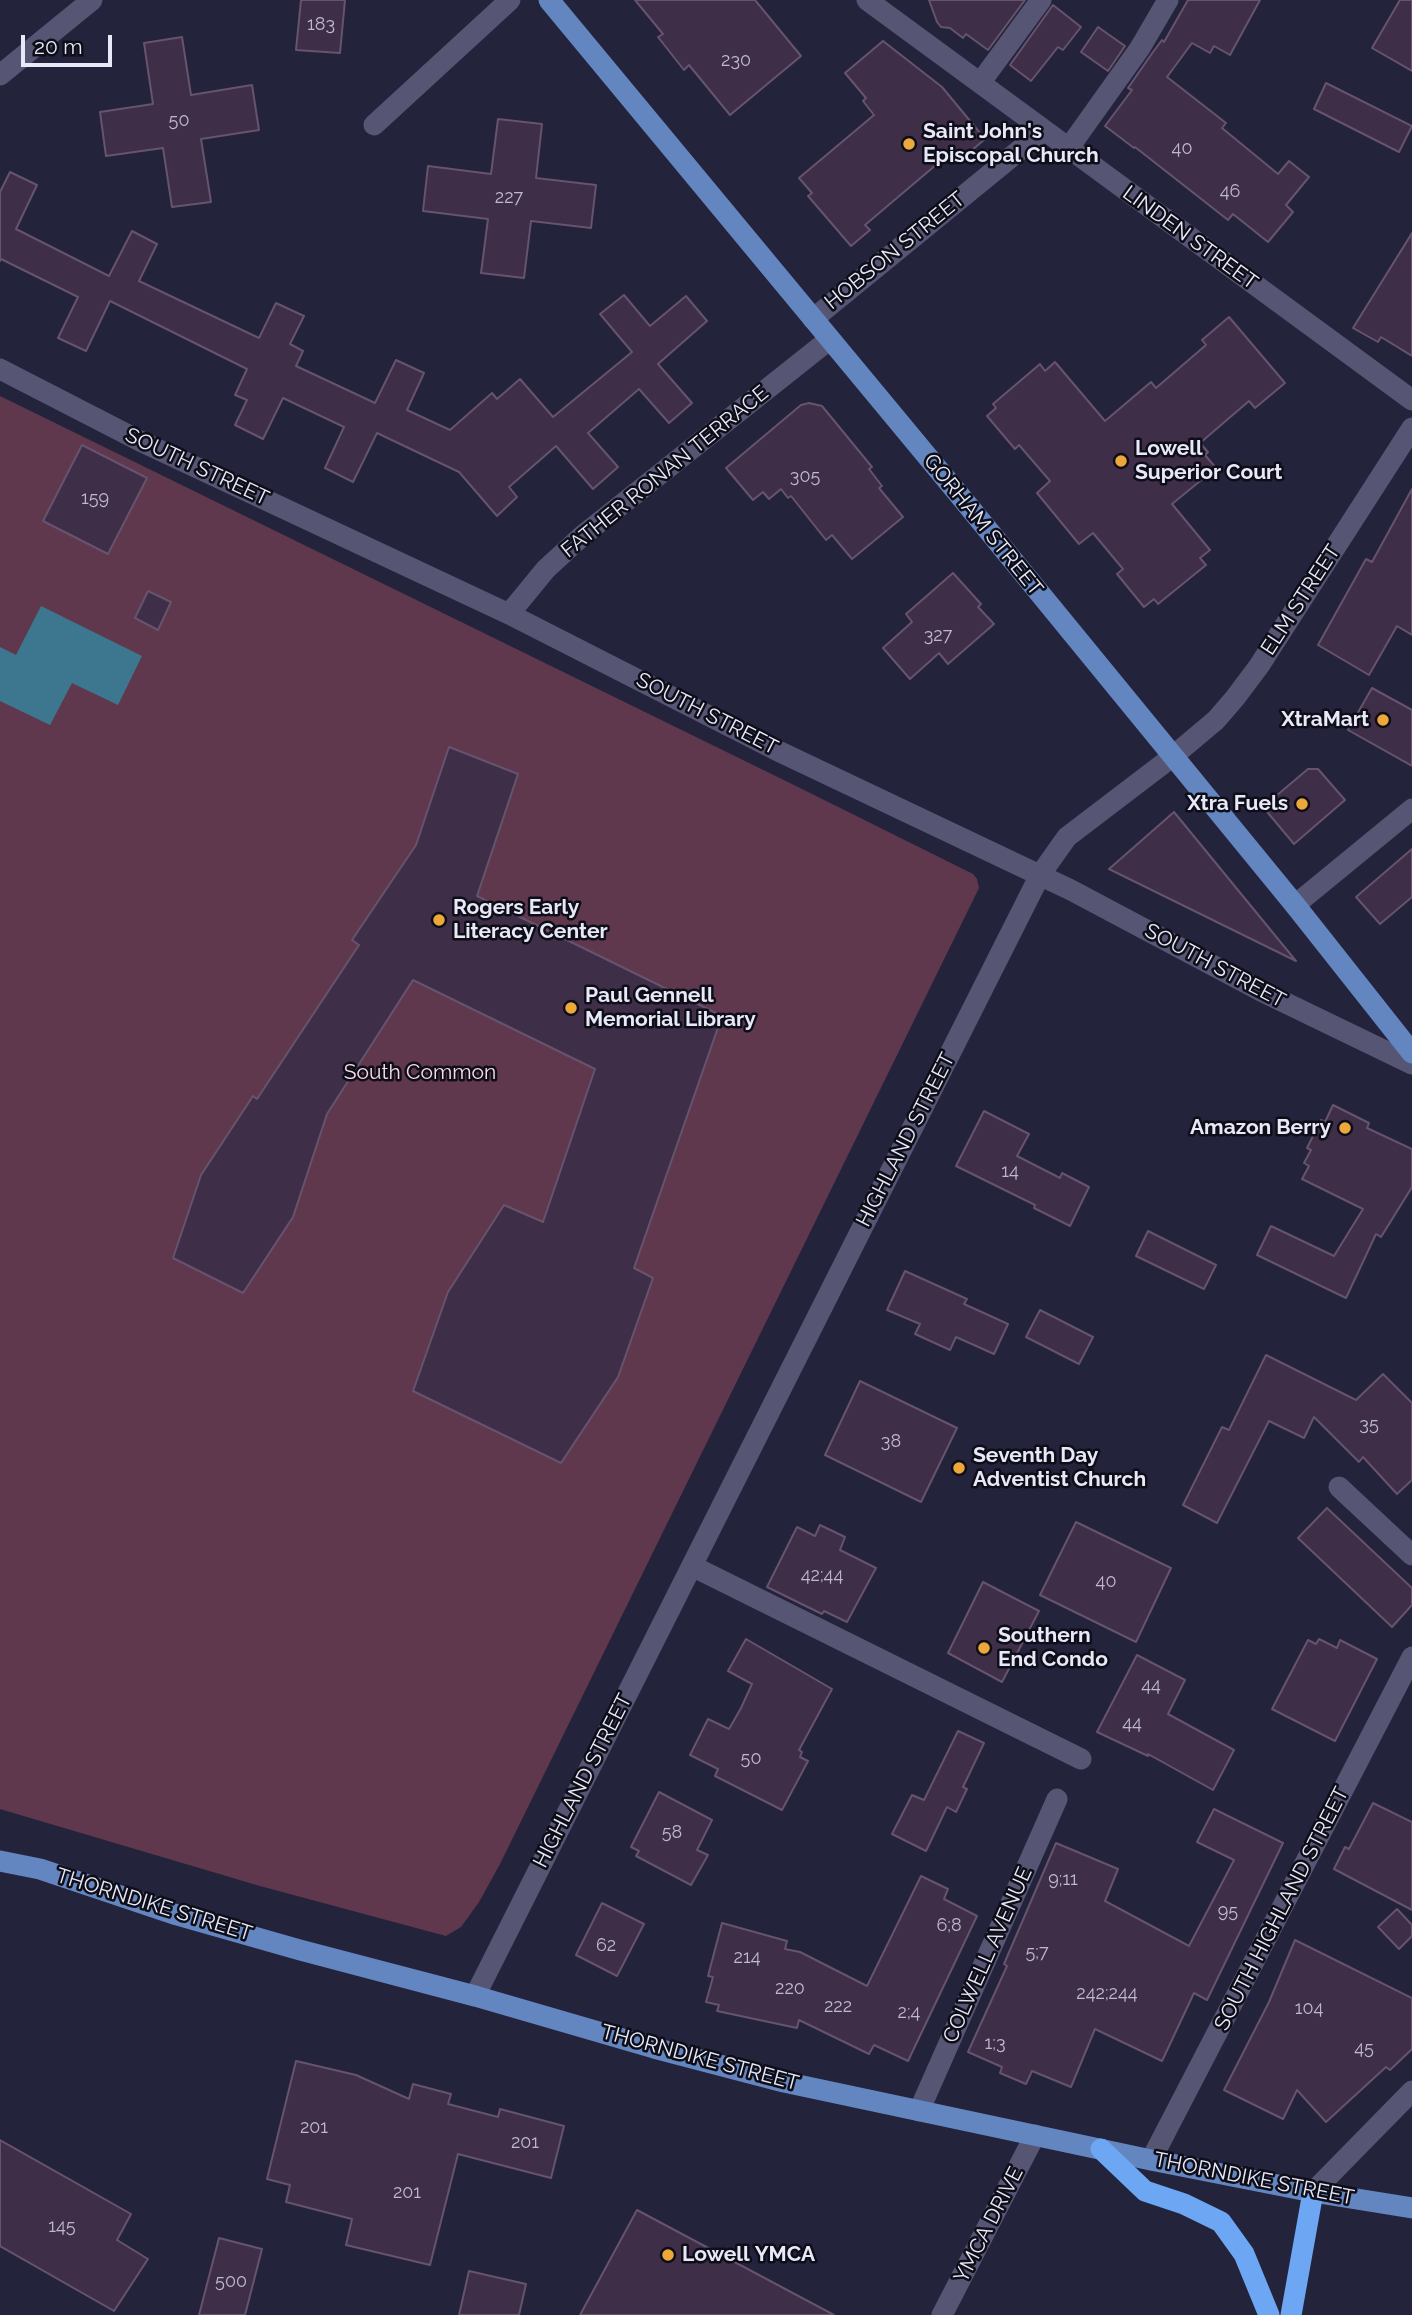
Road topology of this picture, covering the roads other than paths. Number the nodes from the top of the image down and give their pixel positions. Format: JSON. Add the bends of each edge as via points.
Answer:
{"nodes":[{"id":1,"x":92,"y":0,"type":"edge"},
{"id":2,"x":510,"y":0,"type":"edge"},
{"id":3,"x":549,"y":0,"type":"edge"},
{"id":4,"x":867,"y":0,"type":"edge"},
{"id":5,"x":1041,"y":0,"type":"edge"},
{"id":6,"x":1168,"y":0,"type":"edge"},
{"id":7,"x":0,"y":75,"type":"edge"},
{"id":8,"x":981,"y":83,"type":"junction"},
{"id":9,"x":374,"y":125,"type":"dead end"},
{"id":10,"x":1043,"y":131,"type":"junction"},
{"id":11,"x":1068,"y":149,"type":"junction"},
{"id":12,"x":813,"y":319,"type":"junction"},
{"id":13,"x":830,"y":339,"type":"junction"},
{"id":14,"x":0,"y":369,"type":"edge"},
{"id":15,"x":1412,"y":400,"type":"edge"},
{"id":16,"x":1412,"y":428,"type":"edge"},
{"id":17,"x":509,"y":614,"type":"junction"},
{"id":18,"x":1172,"y":757,"type":"junction"},
{"id":19,"x":1412,"y":809,"type":"edge"},
{"id":20,"x":1040,"y":875,"type":"junction"},
{"id":21,"x":1295,"y":905,"type":"junction"},
{"id":22,"x":1412,"y":1054,"type":"edge"},
{"id":23,"x":1412,"y":1064,"type":"edge"},
{"id":24,"x":1339,"y":1487,"type":"dead end"},
{"id":25,"x":1412,"y":1555,"type":"edge"},
{"id":26,"x":692,"y":1566,"type":"junction"},
{"id":27,"x":1412,"y":1657,"type":"edge"},
{"id":28,"x":1081,"y":1759,"type":"dead end"},
{"id":29,"x":1057,"y":1799,"type":"dead end"},
{"id":30,"x":0,"y":1861,"type":"edge"},
{"id":31,"x":475,"y":1996,"type":"junction"},
{"id":32,"x":1412,"y":2091,"type":"edge"},
{"id":33,"x":919,"y":2111,"type":"junction"},
{"id":34,"x":1035,"y":2135,"type":"junction"},
{"id":35,"x":1101,"y":2150,"type":"junction"},
{"id":36,"x":1151,"y":2160,"type":"junction"},
{"id":37,"x":1313,"y":2192,"type":"junction"},
{"id":38,"x":1412,"y":2208,"type":"edge"},
{"id":39,"x":942,"y":2315,"type":"edge"},
{"id":40,"x":1269,"y":2315,"type":"edge"},
{"id":41,"x":1291,"y":2315,"type":"edge"}],
"edges":[{"from":1,"to":7,"type":"street"},
{"from":2,"to":9,"type":"street"},
{"from":3,"to":12,"type":"main road","name":"GORHAM STREET"},
{"from":4,"to":8,"type":"street","name":"LINDEN STREET"},
{"from":5,"to":8,"type":"street"},
{"from":6,"to":11,"type":"street"},
{"from":8,"to":10,"type":"street","name":"LINDEN STREET"},
{"from":10,"to":11,"type":"street","name":"LINDEN STREET"},
{"from":10,"to":12,"type":"street","name":"HOBSON STREET"},
{"from":11,"to":15,"type":"street","name":"LINDEN STREET"},
{"from":12,"to":13,"type":"main road","name":"GORHAM STREET"},
{"from":13,"to":17,"type":"street","name":"FATHER RONAN TERRACE","via":[[582,537],[546,569]]},
{"from":13,"to":18,"type":"main road","name":"GORHAM STREET"},
{"from":14,"to":17,"type":"street","name":"SOUTH STREET","via":[[140,441]]},
{"from":16,"to":18,"type":"street","name":"ELM STREET","via":[[1259,666],[1216,720]]},
{"from":17,"to":20,"type":"street","name":"SOUTH STREET","via":[[776,750]]},
{"from":18,"to":20,"type":"street","name":"HIGHLAND STREET","via":[[1068,837]]},
{"from":18,"to":21,"type":"main road","name":"GORHAM STREET"},
{"from":19,"to":21,"type":"street"},
{"from":20,"to":23,"type":"street","name":"SOUTH STREET"},
{"from":20,"to":26,"type":"street","name":"HIGHLAND STREET"},
{"from":21,"to":22,"type":"main road","name":"GORHAM STREET"},
{"from":24,"to":25,"type":"street"},
{"from":26,"to":28,"type":"street"},
{"from":26,"to":31,"type":"street","name":"HIGHLAND STREET"},
{"from":27,"to":36,"type":"street","name":"SOUTH HIGHLAND STREET"},
{"from":29,"to":33,"type":"street","name":"COLWELL AVENUE"},
{"from":30,"to":31,"type":"main road","name":"THORNDIKE STREET","via":[[177,1915]]},
{"from":31,"to":33,"type":"main road","name":"THORNDIKE STREET","via":[[785,2082]]},
{"from":32,"to":37,"type":"street"},
{"from":33,"to":34,"type":"main road","name":"THORNDIKE STREET"},
{"from":34,"to":35,"type":"main road","name":"THORNDIKE STREET"},
{"from":34,"to":39,"type":"street","name":"YMCA DRIVE"},
{"from":35,"to":36,"type":"main road","name":"THORNDIKE STREET"},
{"from":35,"to":40,"type":"highway","via":[[1145,2191],[1221,2221],[1244,2254]]},
{"from":36,"to":37,"type":"main road","name":"THORNDIKE STREET"},
{"from":37,"to":38,"type":"main road","name":"THORNDIKE STREET"},
{"from":37,"to":41,"type":"highway"}]}
